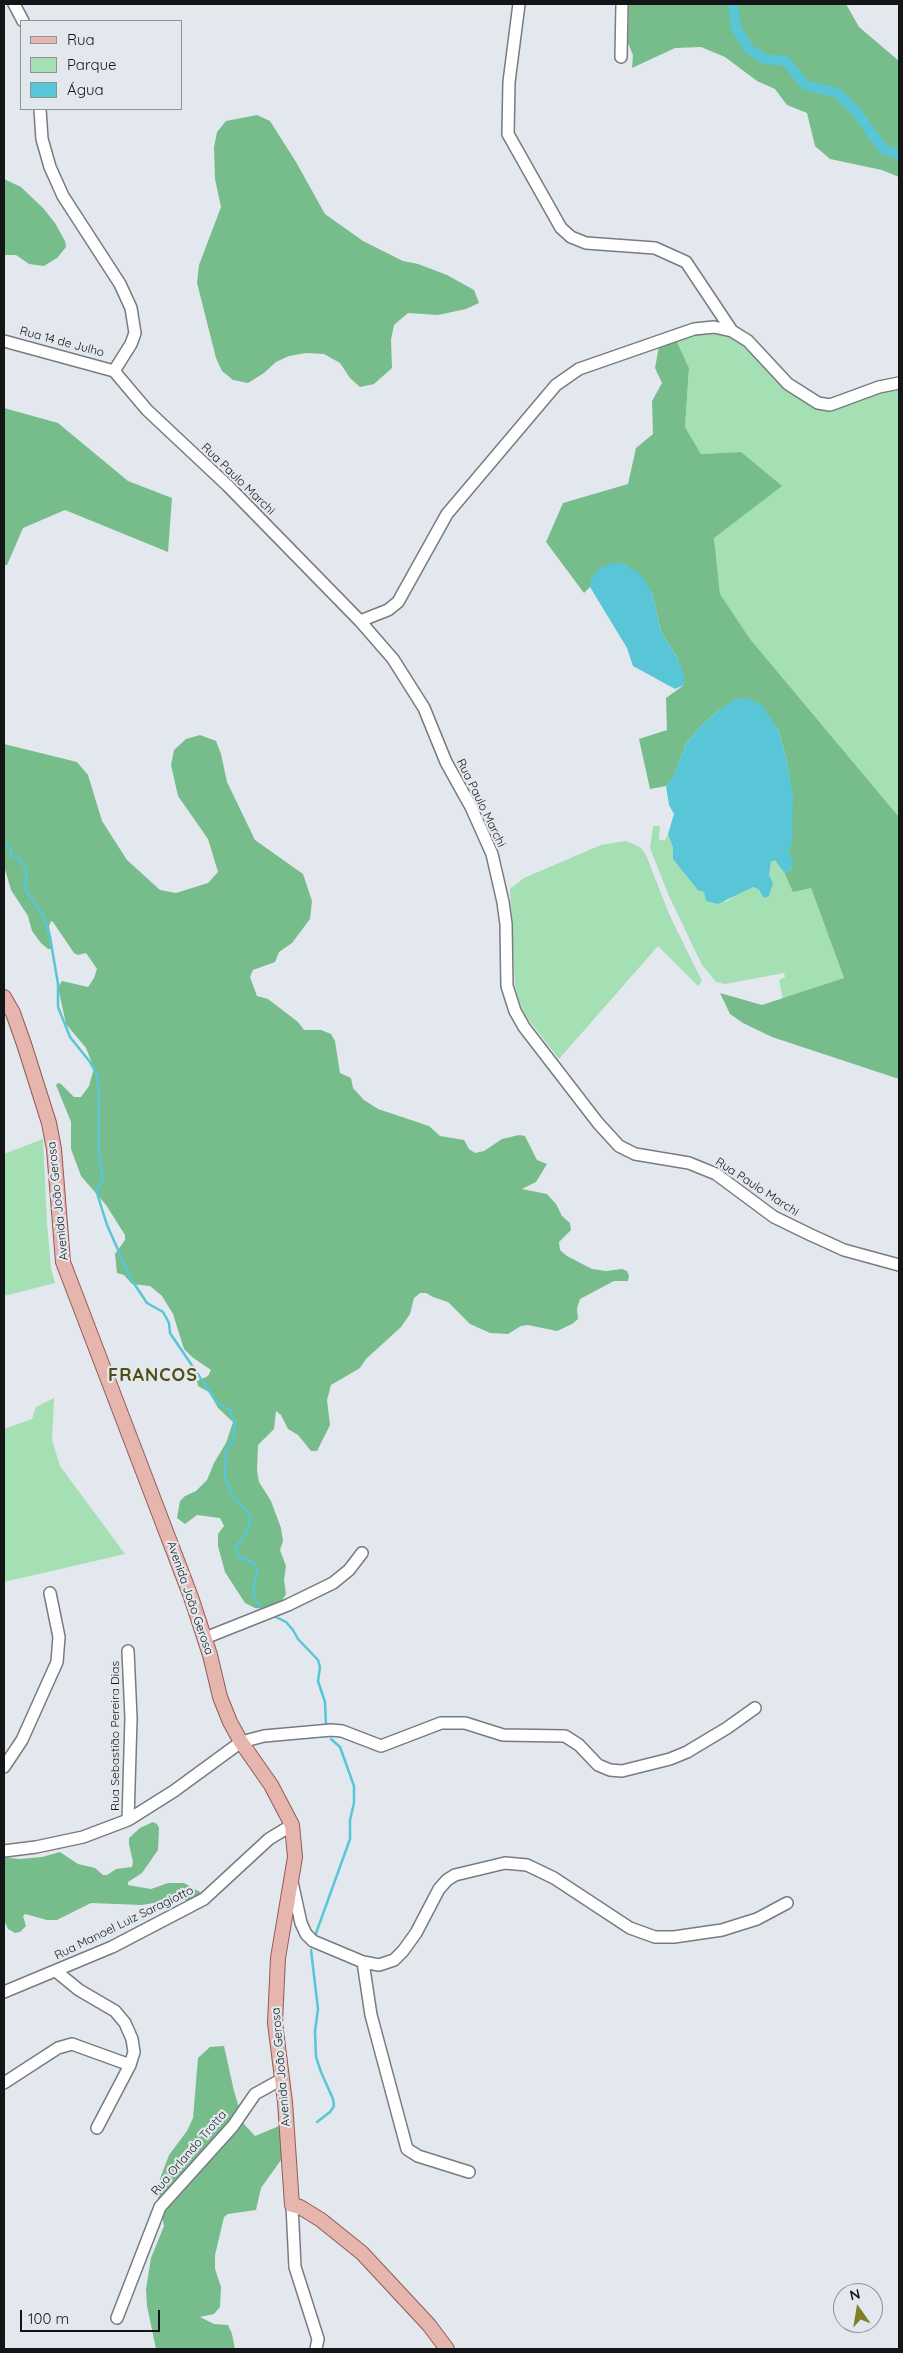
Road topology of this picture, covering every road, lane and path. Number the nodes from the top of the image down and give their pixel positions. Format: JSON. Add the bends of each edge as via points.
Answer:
{"nodes":[{"id":1,"x":14,"y":4,"type":"edge"},
{"id":2,"x":519,"y":4,"type":"edge"},
{"id":3,"x":622,"y":4,"type":"edge"},
{"id":4,"x":22,"y":20,"type":"edge"},
{"id":5,"x":621,"y":57,"type":"dead end"},
{"id":6,"x":40,"y":110,"type":"edge"},
{"id":7,"x":732,"y":331,"type":"junction"},
{"id":8,"x":4,"y":341,"type":"edge"},
{"id":9,"x":114,"y":370,"type":"junction"},
{"id":10,"x":899,"y":384,"type":"edge"},
{"id":11,"x":360,"y":621,"type":"junction"},
{"id":12,"x":4,"y":997,"type":"edge"},
{"id":13,"x":899,"y":1265,"type":"edge"},
{"id":14,"x":362,"y":1553,"type":"dead end"},
{"id":15,"x":50,"y":1593,"type":"dead end"},
{"id":16,"x":205,"y":1638,"type":"junction"},
{"id":17,"x":128,"y":1651,"type":"dead end"},
{"id":18,"x":754,"y":1708,"type":"dead end"},
{"id":19,"x":241,"y":1742,"type":"junction"},
{"id":20,"x":4,"y":1766,"type":"edge"},
{"id":21,"x":128,"y":1820,"type":"junction"},
{"id":22,"x":292,"y":1825,"type":"junction"},
{"id":23,"x":4,"y":1851,"type":"edge"},
{"id":24,"x":292,"y":1878,"type":"junction"},
{"id":25,"x":788,"y":1903,"type":"dead end"},
{"id":26,"x":363,"y":1962,"type":"junction"},
{"id":27,"x":57,"y":1972,"type":"junction"},
{"id":28,"x":4,"y":1992,"type":"edge"},
{"id":29,"x":130,"y":2065,"type":"junction"},
{"id":30,"x":282,"y":2079,"type":"junction"},
{"id":31,"x":4,"y":2083,"type":"edge"},
{"id":32,"x":97,"y":2128,"type":"dead end"},
{"id":33,"x":469,"y":2172,"type":"dead end"},
{"id":34,"x":292,"y":2205,"type":"junction"},
{"id":35,"x":117,"y":2318,"type":"dead end"},
{"id":36,"x":319,"y":2346,"type":"edge"},
{"id":37,"x":447,"y":2349,"type":"edge"}],
"edges":[{"from":1,"to":4,"type":"street"},
{"from":2,"to":7,"type":"street","via":[[509,82],[508,134],[561,228],[570,237],[586,243],[656,248],[686,262]]},
{"from":3,"to":5,"type":"street"},
{"from":6,"to":9,"type":"street","via":[[42,139],[63,196],[132,308],[135,332]]},
{"from":7,"to":10,"type":"street","via":[[748,341],[788,384],[818,403],[830,405],[878,387]]},
{"from":7,"to":11,"type":"street","via":[[714,327],[694,329],[579,369],[563,378],[447,514],[398,602],[388,610]]},
{"from":8,"to":9,"type":"street","name":"Rua 14 de Julho"},
{"from":9,"to":11,"type":"street","name":"Rua Paulo Marchi","via":[[147,410],[228,486]]},
{"from":11,"to":13,"type":"street","name":"Rua Paulo Marchi","via":[[393,659],[424,708],[446,762],[492,854],[504,902],[507,986],[515,1011],[598,1123],[619,1146],[636,1154],[690,1164],[716,1174],[774,1216],[811,1235],[844,1250]]},
{"from":12,"to":16,"type":"main road","name":"Avenida João Gerosa","via":[[13,1013],[49,1123],[63,1262]]},
{"from":14,"to":16,"type":"street","via":[[333,1583]]},
{"from":15,"to":20,"type":"street","via":[[59,1637],[57,1662],[22,1740]]},
{"from":16,"to":19,"type":"main road","name":"Avenida João Gerosa","via":[[220,1697]]},
{"from":17,"to":21,"type":"street","name":"Rua Sebastião Pereira Dias","via":[[131,1718]]},
{"from":18,"to":19,"type":"street","via":[[687,1752],[622,1771],[598,1765],[579,1744],[565,1736],[503,1735],[457,1722],[441,1723],[381,1746],[331,1730],[272,1735]]},
{"from":19,"to":21,"type":"street"},
{"from":19,"to":22,"type":"main road","name":"Avenida João Gerosa","via":[[271,1785]]},
{"from":21,"to":23,"type":"street","via":[[83,1837]]},
{"from":22,"to":24,"type":"main road","name":"Avenida João Gerosa","via":[[295,1857]]},
{"from":22,"to":27,"type":"street","name":"Rua Manoel Luiz Saragiotto","via":[[269,1839],[204,1899]]},
{"from":24,"to":26,"type":"street","via":[[306,1934],[324,1948]]},
{"from":24,"to":30,"type":"main road","name":"Avenida João Gerosa","via":[[276,1983],[275,2023]]},
{"from":25,"to":26,"type":"street","via":[[757,1919],[722,1930],[655,1937],[630,1928],[554,1878],[527,1865],[505,1863],[455,1875],[447,1880],[439,1888],[416,1933],[394,1960],[380,1965]]},
{"from":26,"to":33,"type":"street","via":[[371,2016],[407,2149],[418,2156]]},
{"from":27,"to":28,"type":"street","name":"Rua Manoel Luiz Saragiotto"},
{"from":27,"to":29,"type":"street","via":[[79,1990],[115,2011],[125,2023],[134,2052]]},
{"from":29,"to":31,"type":"street","via":[[72,2044],[58,2048]]},
{"from":29,"to":32,"type":"street"},
{"from":30,"to":34,"type":"main road","name":"Avenida João Gerosa"},
{"from":30,"to":35,"type":"street","name":"Rua Orlando Trotta","via":[[256,2094],[233,2126],[160,2207]]},
{"from":34,"to":36,"type":"street","via":[[295,2266]]},
{"from":34,"to":37,"type":"main road","via":[[321,2220],[362,2253]]}]}
